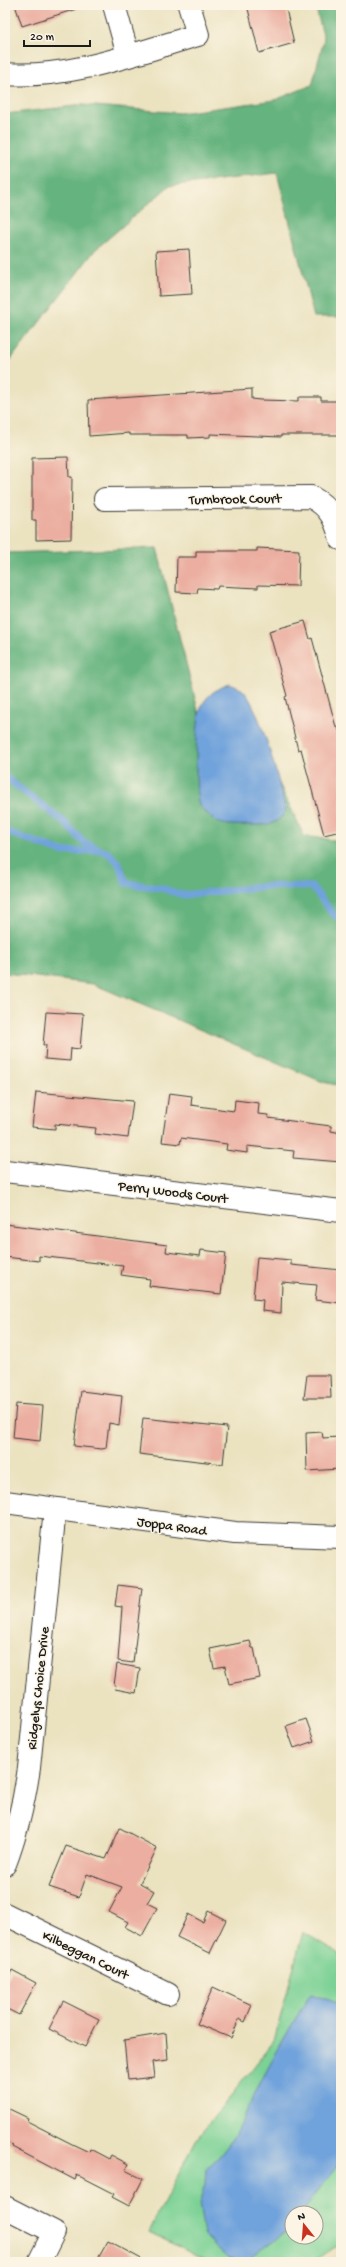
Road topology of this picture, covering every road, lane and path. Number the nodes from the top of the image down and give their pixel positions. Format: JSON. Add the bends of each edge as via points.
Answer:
{"nodes":[{"id":1,"x":114,"y":5,"type":"edge"},
{"id":2,"x":189,"y":5,"type":"edge"},
{"id":3,"x":128,"y":55,"type":"junction"},
{"id":4,"x":5,"y":74,"type":"edge"},
{"id":5,"x":105,"y":499,"type":"dead end"},
{"id":6,"x":341,"y":539,"type":"edge"},
{"id":7,"x":5,"y":1171,"type":"edge"},
{"id":8,"x":341,"y":1211,"type":"edge"},
{"id":9,"x":5,"y":1502,"type":"edge"},
{"id":10,"x":55,"y":1509,"type":"junction"},
{"id":11,"x":341,"y":1537,"type":"edge"},
{"id":12,"x":5,"y":1864,"type":"edge"},
{"id":13,"x":5,"y":1914,"type":"edge"},
{"id":14,"x":168,"y":1994,"type":"dead end"},
{"id":15,"x":5,"y":2207,"type":"edge"},
{"id":16,"x":39,"y":2262,"type":"edge"}],
"edges":[{"from":1,"to":3,"type":"street"},
{"from":2,"to":3,"type":"street","via":[[198,35]]},
{"from":3,"to":4,"type":"street","via":[[75,70],[46,74]]},
{"from":5,"to":6,"type":"street","name":"Turnbrook Court","via":[[311,497],[332,514]]},
{"from":7,"to":8,"type":"street","name":"Perry Woods Court"},
{"from":9,"to":10,"type":"street","name":"Joppa Road"},
{"from":10,"to":11,"type":"street","name":"Joppa Road","via":[[235,1533]]},
{"from":10,"to":12,"type":"street","name":"Ridgelys Choice Drive","via":[[29,1768],[23,1808]]},
{"from":13,"to":14,"type":"street","name":"Kilbeggan Court"},
{"from":15,"to":16,"type":"street","via":[[54,2232]]}]}
